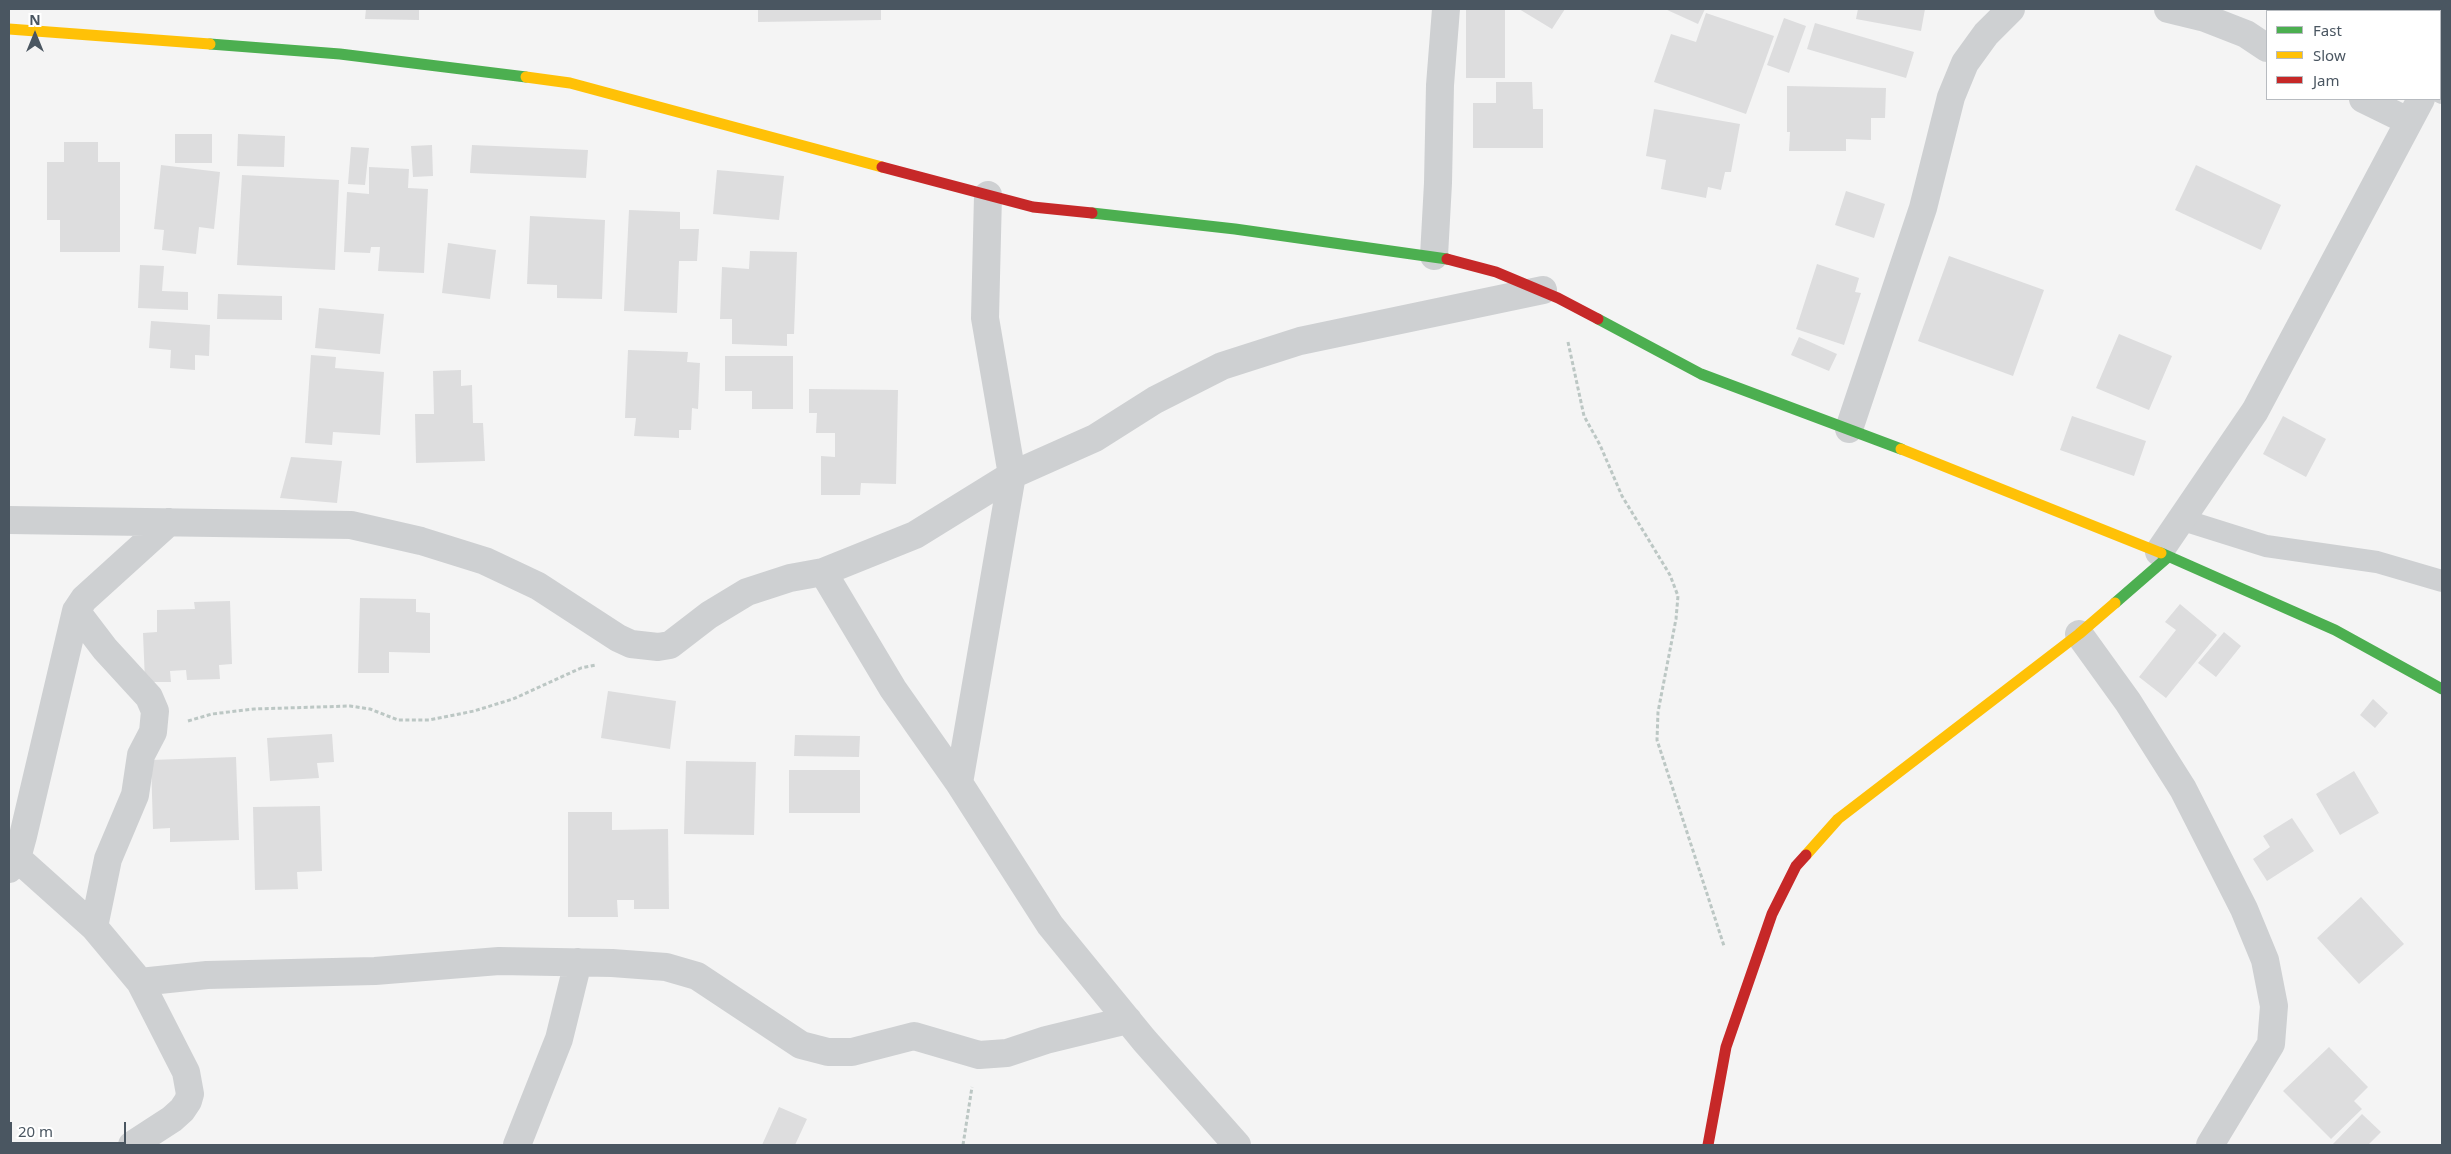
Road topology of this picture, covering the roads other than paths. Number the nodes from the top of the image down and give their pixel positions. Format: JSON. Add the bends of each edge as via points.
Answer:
{"nodes":[{"id":1,"x":1446,"y":9,"type":"edge"},
{"id":2,"x":2011,"y":9,"type":"edge"},
{"id":3,"x":2168,"y":9,"type":"edge"},
{"id":4,"x":9,"y":29,"type":"edge"},
{"id":5,"x":2266,"y":47,"type":"edge"},
{"id":6,"x":2368,"y":100,"type":"edge"},
{"id":7,"x":2415,"y":110,"type":"edge"},
{"id":8,"x":988,"y":195,"type":"junction"},
{"id":9,"x":1434,"y":256,"type":"junction"},
{"id":10,"x":1550,"y":294,"type":"junction"},
{"id":11,"x":1849,"y":429,"type":"junction"},
{"id":12,"x":1012,"y":476,"type":"junction"},
{"id":13,"x":2180,"y":519,"type":"junction"},
{"id":14,"x":9,"y":520,"type":"edge"},
{"id":15,"x":169,"y":522,"type":"junction"},
{"id":16,"x":2163,"y":554,"type":"junction"},
{"id":17,"x":823,"y":572,"type":"junction"},
{"id":18,"x":2442,"y":581,"type":"edge"},
{"id":19,"x":76,"y":612,"type":"junction"},
{"id":20,"x":2079,"y":634,"type":"junction"},
{"id":21,"x":2442,"y":689,"type":"edge"},
{"id":22,"x":959,"y":783,"type":"junction"},
{"id":23,"x":13,"y":864,"type":"edge"},
{"id":24,"x":94,"y":927,"type":"junction"},
{"id":25,"x":578,"y":962,"type":"junction"},
{"id":26,"x":140,"y":982,"type":"junction"},
{"id":27,"x":1128,"y":1020,"type":"junction"},
{"id":28,"x":132,"y":1145,"type":"edge"},
{"id":29,"x":517,"y":1145,"type":"edge"},
{"id":30,"x":1237,"y":1145,"type":"edge"},
{"id":31,"x":1708,"y":1145,"type":"edge"},
{"id":32,"x":2210,"y":1145,"type":"edge"}],
"edges":[{"from":1,"to":9,"type":"street"},
{"from":2,"to":11,"type":"street","via":[[1986,34],[1965,63],[1951,97],[1923,208]]},
{"from":3,"to":5,"type":"street","via":[[2205,18],[2246,34]]},
{"from":4,"to":8,"type":"street","via":[[340,54],[570,83]]},
{"from":6,"to":7,"type":"street"},
{"from":7,"to":13,"type":"street","via":[[2255,411]]},
{"from":8,"to":9,"type":"street","via":[[1033,207],[1235,228]]},
{"from":8,"to":12,"type":"street","via":[[985,318]]},
{"from":9,"to":10,"type":"street","via":[[1496,272]]},
{"from":10,"to":11,"type":"street","via":[[1701,374]]},
{"from":10,"to":12,"type":"street","via":[[1300,341],[1222,366],[1155,400],[1095,438]]},
{"from":11,"to":16,"type":"street"},
{"from":12,"to":17,"type":"street","via":[[915,535]]},
{"from":12,"to":22,"type":"street"},
{"from":13,"to":16,"type":"street"},
{"from":13,"to":18,"type":"lane","via":[[2266,546],[2377,562]]},
{"from":14,"to":15,"type":"street"},
{"from":15,"to":17,"type":"street","via":[[351,525],[421,541],[485,561],[538,586],[618,638],[643,646],[670,645],[709,615],[747,592],[790,578]]},
{"from":15,"to":19,"type":"street","via":[[84,599]]},
{"from":16,"to":20,"type":"street"},
{"from":16,"to":21,"type":"street","via":[[2334,630]]},
{"from":17,"to":22,"type":"street","via":[[893,690]]},
{"from":19,"to":23,"type":"street"},
{"from":19,"to":24,"type":"street","via":[[149,697],[155,711],[153,732],[141,755],[134,795],[108,859]]},
{"from":20,"to":31,"type":"street","via":[[1838,819],[1796,866],[1772,914],[1726,1047]]},
{"from":20,"to":32,"type":"street","via":[[2184,789],[2236,894],[2264,960],[2274,1006],[2271,1044]]},
{"from":22,"to":27,"type":"street","via":[[1050,925]]},
{"from":23,"to":24,"type":"street"},
{"from":24,"to":26,"type":"street"},
{"from":25,"to":26,"type":"street","via":[[499,961],[375,971],[206,975]]},
{"from":25,"to":27,"type":"street","via":[[666,967],[697,976],[801,1045],[828,1052],[852,1052],[914,1036],[979,1055],[1007,1053]]},
{"from":25,"to":29,"type":"street","via":[[559,1039]]},
{"from":26,"to":28,"type":"street","via":[[181,1060],[190,1083],[190,1094],[188,1102],[172,1120]]},
{"from":27,"to":30,"type":"street"}]}
